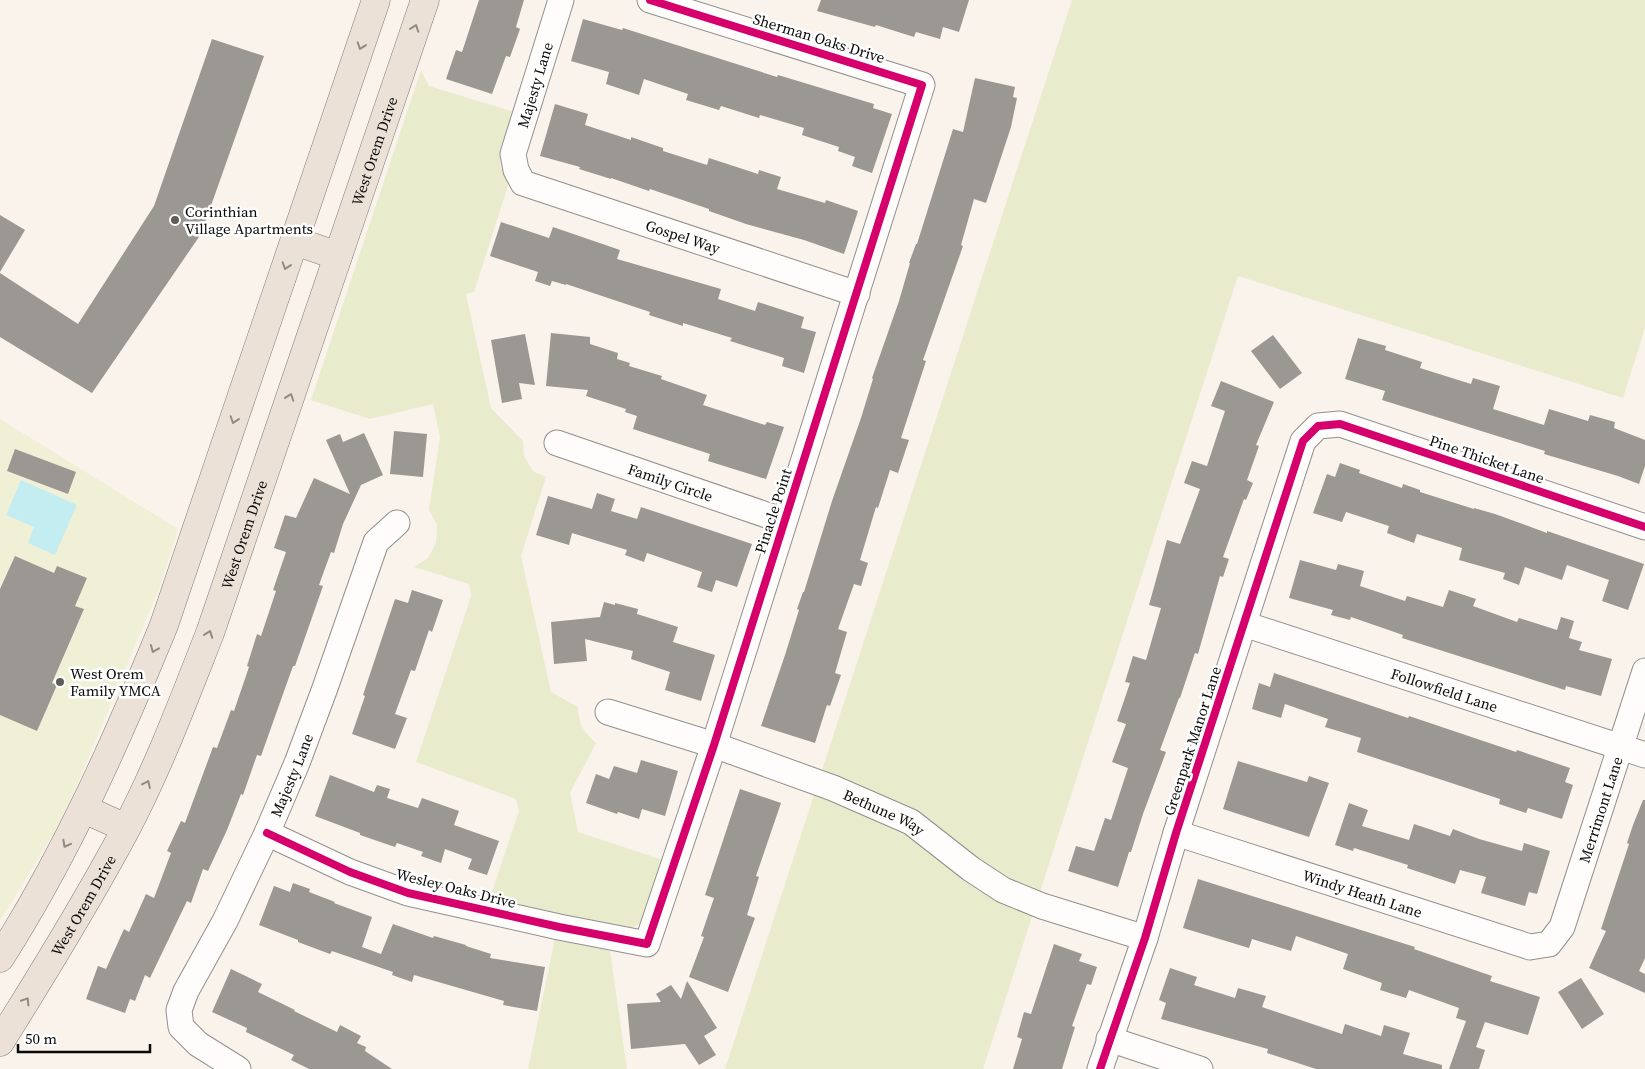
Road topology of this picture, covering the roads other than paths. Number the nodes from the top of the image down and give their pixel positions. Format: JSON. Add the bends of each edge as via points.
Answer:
{"nodes":[{"id":1,"x":376,"y":0,"type":"edge"},
{"id":2,"x":425,"y":0,"type":"edge"},
{"id":3,"x":561,"y":0,"type":"edge"},
{"id":4,"x":650,"y":0,"type":"edge"},
{"id":5,"x":922,"y":85,"type":"joint"},
{"id":6,"x":516,"y":170,"type":"joint"},
{"id":7,"x":294,"y":241,"type":"junction"},
{"id":8,"x":338,"y":256,"type":"junction"},
{"id":9,"x":857,"y":294,"type":"junction"},
{"id":10,"x":1318,"y":426,"type":"joint"},
{"id":11,"x":557,"y":443,"type":"dead end"},
{"id":12,"x":784,"y":521,"type":"junction"},
{"id":13,"x":397,"y":523,"type":"dead end"},
{"id":14,"x":1645,"y":527,"type":"edge"},
{"id":15,"x":1244,"y":624,"type":"junction"},
{"id":16,"x":1645,"y":671,"type":"edge"},
{"id":17,"x":608,"y":712,"type":"dead end"},
{"id":18,"x":714,"y":746,"type":"junction"},
{"id":19,"x":1621,"y":747,"type":"junction"},
{"id":20,"x":1645,"y":754,"type":"edge"},
{"id":21,"x":84,"y":809,"type":"junction"},
{"id":22,"x":126,"y":828,"type":"junction"},
{"id":23,"x":267,"y":833,"type":"junction"},
{"id":24,"x":1176,"y":833,"type":"junction"},
{"id":25,"x":1145,"y":938,"type":"junction"},
{"id":26,"x":647,"y":944,"type":"joint"},
{"id":27,"x":1549,"y":944,"type":"joint"},
{"id":28,"x":0,"y":958,"type":"edge"},
{"id":29,"x":1109,"y":1040,"type":"junction"},
{"id":30,"x":0,"y":1042,"type":"edge"},
{"id":31,"x":238,"y":1069,"type":"edge"},
{"id":32,"x":1100,"y":1069,"type":"edge"},
{"id":33,"x":1200,"y":1069,"type":"edge"}],
"edges":[{"from":1,"to":7,"type":"main road","one_way":true},
{"from":8,"to":2,"type":"main road","name":"West Orem Drive","one_way":true},
{"from":3,"to":6,"type":"street","name":"Majesty Lane","via":[[513,154]]},
{"from":4,"to":5,"type":"street","name":"Sherman Oaks Drive"},
{"from":5,"to":9,"type":"street","name":"Pinacle Point"},
{"from":6,"to":9,"type":"street","name":"Gospel Way","via":[[523,183]]},
{"from":7,"to":8,"type":"main road"},
{"from":7,"to":21,"type":"main road","one_way":true,"via":[[164,625]]},
{"from":22,"to":8,"type":"main road","name":"West Orem Drive","one_way":true,"via":[[175,722],[210,633]]},
{"from":9,"to":12,"type":"street","name":"Pinacle Point"},
{"from":10,"to":14,"type":"street","name":"Pine Thicket Lane","via":[[1340,424]]},
{"from":10,"to":15,"type":"street","name":"Greenpark Manor Lane","via":[[1303,441]]},
{"from":11,"to":12,"type":"street","name":"Family Circle"},
{"from":12,"to":18,"type":"street","name":"Pinacle Point"},
{"from":13,"to":23,"type":"street","name":"Majesty Lane","via":[[376,542],[318,707]]},
{"from":15,"to":19,"type":"street","name":"Followfield Lane"},
{"from":15,"to":24,"type":"street","name":"Greenpark Manor Lane"},
{"from":16,"to":19,"type":"street","name":"Merrimont Lane"},
{"from":17,"to":18,"type":"street","name":"Bethune Way"},
{"from":18,"to":25,"type":"street","name":"Bethune Way","via":[[833,788],[911,822],[1003,890],[1042,906]]},
{"from":18,"to":26,"type":"street","name":"Pinacle Point"},
{"from":19,"to":20,"type":"street","name":"Followfield Lane"},
{"from":19,"to":27,"type":"street","name":"Merrimont Lane","via":[[1562,926]]},
{"from":21,"to":22,"type":"main road"},
{"from":21,"to":28,"type":"main road","one_way":true},
{"from":30,"to":22,"type":"main road","name":"West Orem Drive","one_way":true},
{"from":23,"to":26,"type":"street","name":"Wesley Oaks Drive","via":[[350,872],[408,893]]},
{"from":23,"to":31,"type":"street","name":"Majesty Lane","via":[[179,1010],[181,1027],[198,1044]]},
{"from":24,"to":25,"type":"street","name":"Greenpark Manor Lane"},
{"from":24,"to":27,"type":"street","name":"Windy Heath Lane","via":[[1530,947]]},
{"from":25,"to":29,"type":"street","name":"Greenpark Manor Lane"},
{"from":29,"to":32,"type":"street","name":"Greenpark Manor Lane"},
{"from":29,"to":33,"type":"street"}]}
